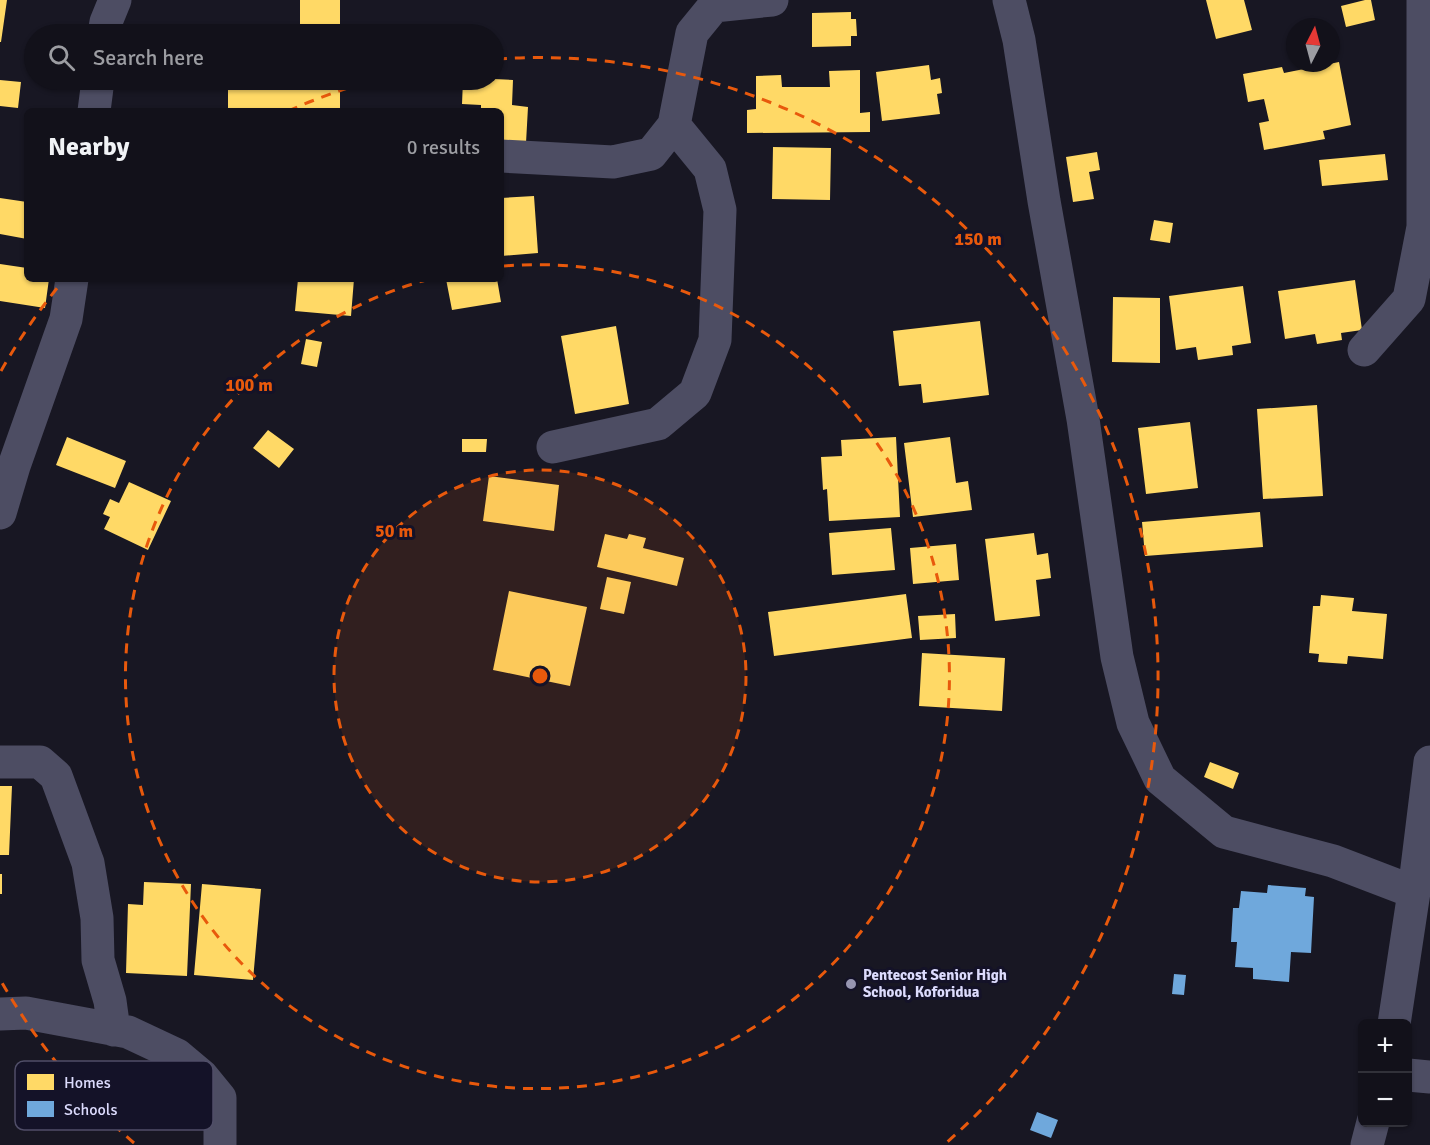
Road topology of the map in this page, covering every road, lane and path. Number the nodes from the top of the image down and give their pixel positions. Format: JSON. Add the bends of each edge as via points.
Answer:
{"nodes":[{"id":1,"x":115,"y":0,"type":"edge"},
{"id":2,"x":772,"y":0,"type":"edge"},
{"id":3,"x":1009,"y":0,"type":"edge"},
{"id":4,"x":1423,"y":0,"type":"edge"},
{"id":5,"x":106,"y":24,"type":"edge"},
{"id":6,"x":97,"y":90,"type":"edge"},
{"id":7,"x":94,"y":108,"type":"edge"},
{"id":8,"x":674,"y":125,"type":"junction"},
{"id":9,"x":504,"y":156,"type":"edge"},
{"id":10,"x":72,"y":282,"type":"edge"},
{"id":11,"x":1364,"y":350,"type":"dead end"},
{"id":12,"x":553,"y":447,"type":"dead end"},
{"id":13,"x":0,"y":513,"type":"edge"},
{"id":14,"x":0,"y":762,"type":"edge"},
{"id":15,"x":1430,"y":762,"type":"edge"},
{"id":16,"x":1414,"y":892,"type":"junction"},
{"id":17,"x":0,"y":1014,"type":"edge"},
{"id":18,"x":1395,"y":1019,"type":"edge"},
{"id":19,"x":114,"y":1030,"type":"junction"},
{"id":20,"x":184,"y":1061,"type":"edge"},
{"id":21,"x":1412,"y":1075,"type":"edge"},
{"id":22,"x":1430,"y":1077,"type":"edge"},
{"id":23,"x":213,"y":1089,"type":"edge"},
{"id":24,"x":1372,"y":1127,"type":"edge"},
{"id":25,"x":220,"y":1145,"type":"edge"},
{"id":26,"x":1367,"y":1145,"type":"edge"}],
"edges":[{"from":1,"to":5,"type":"street"},
{"from":2,"to":8,"type":"street","via":[[714,6],[692,33]]},
{"from":3,"to":16,"type":"street","via":[[1083,419],[1118,657],[1133,723],[1160,779],[1224,832],[1333,861]]},
{"from":4,"to":11,"type":"street","via":[[1424,227],[1408,299]]},
{"from":6,"to":7,"type":"street"},
{"from":8,"to":9,"type":"street","via":[[651,154],[613,162]]},
{"from":8,"to":12,"type":"street","via":[[710,169],[720,210],[715,340],[695,393],[658,424]]},
{"from":10,"to":13,"type":"street","via":[[66,319]]},
{"from":14,"to":19,"type":"street","via":[[40,762],[56,776],[88,863],[97,918],[98,960]]},
{"from":15,"to":16,"type":"street"},
{"from":16,"to":18,"type":"street"},
{"from":17,"to":19,"type":"street","via":[[26,1013]]},
{"from":19,"to":20,"type":"street","via":[[128,1032]]},
{"from":21,"to":22,"type":"street"},
{"from":23,"to":25,"type":"street","via":[[220,1098]]},
{"from":24,"to":26,"type":"street"}]}
